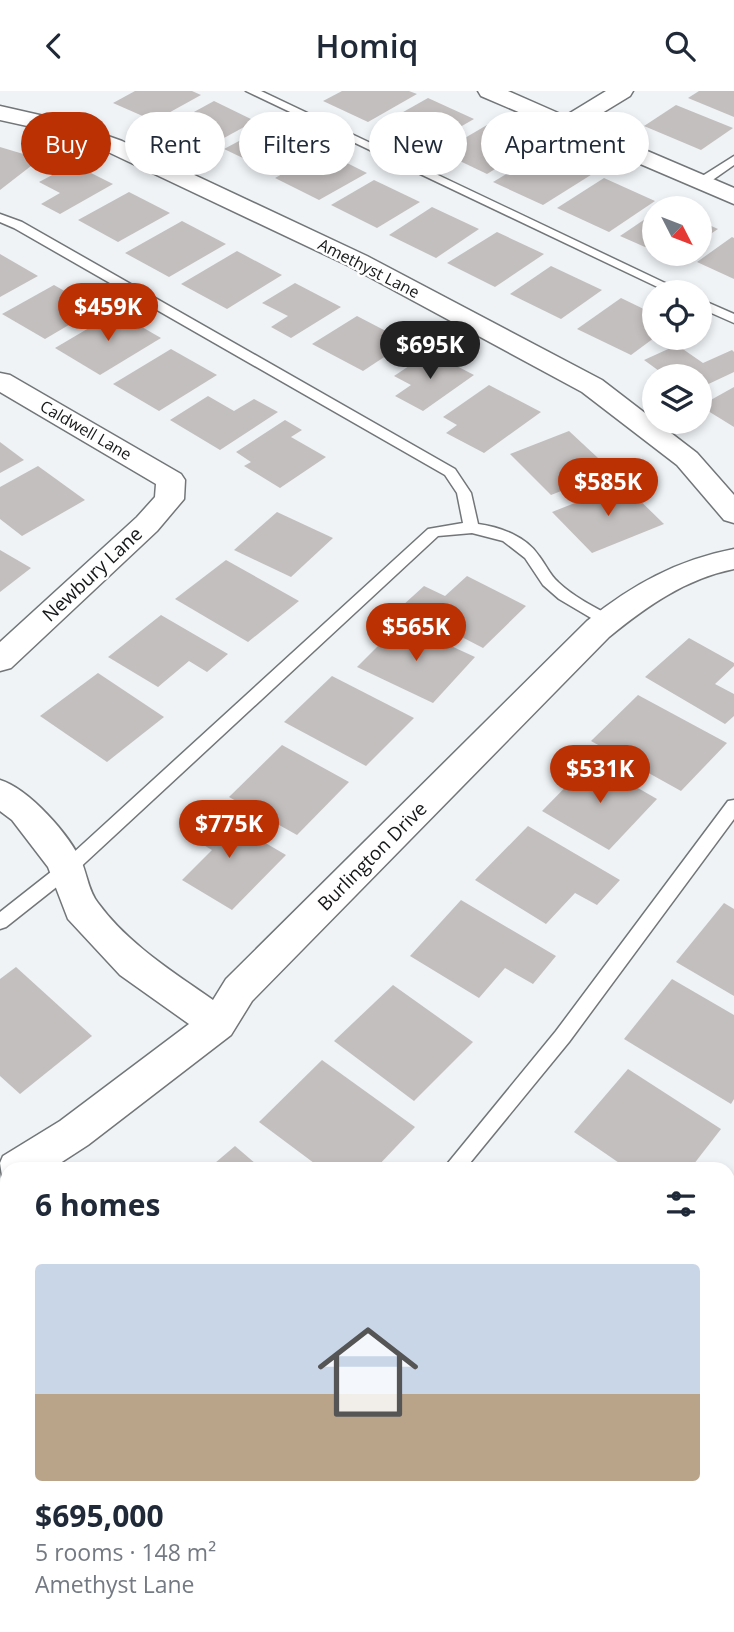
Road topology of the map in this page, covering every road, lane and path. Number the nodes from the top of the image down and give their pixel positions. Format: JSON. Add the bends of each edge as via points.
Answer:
{"nodes":[{"id":1,"x":252,"y":91,"type":"edge"},
{"id":2,"x":489,"y":91,"type":"edge"},
{"id":3,"x":622,"y":91,"type":"edge"},
{"id":4,"x":539,"y":112,"type":"edge"},
{"id":5,"x":588,"y":112,"type":"edge"},
{"id":6,"x":0,"y":113,"type":"edge"},
{"id":7,"x":649,"y":160,"type":"edge"},
{"id":8,"x":734,"y":160,"type":"edge"},
{"id":9,"x":701,"y":183,"type":"junction"},
{"id":10,"x":734,"y":197,"type":"edge"},
{"id":11,"x":0,"y":218,"type":"edge"},
{"id":12,"x":653,"y":280,"type":"edge"},
{"id":13,"x":712,"y":309,"type":"edge"},
{"id":14,"x":734,"y":319,"type":"edge"},
{"id":15,"x":0,"y":381,"type":"edge"},
{"id":16,"x":171,"y":480,"type":"joint"},
{"id":17,"x":734,"y":513,"type":"edge"},
{"id":18,"x":471,"y":527,"type":"junction"},
{"id":19,"x":734,"y":559,"type":"edge"},
{"id":20,"x":608,"y":621,"type":"junction"},
{"id":21,"x":0,"y":660,"type":"edge"},
{"id":22,"x":0,"y":793,"type":"edge"},
{"id":23,"x":734,"y":806,"type":"edge"},
{"id":24,"x":67,"y":869,"type":"junction"},
{"id":25,"x":0,"y":922,"type":"edge"},
{"id":26,"x":218,"y":1024,"type":"junction"},
{"id":27,"x":29,"y":1162,"type":"edge"},
{"id":28,"x":459,"y":1162,"type":"edge"}],
"edges":[{"from":1,"to":12,"type":"lane"},
{"from":2,"to":4,"type":"street"},
{"from":3,"to":5,"type":"street"},
{"from":6,"to":17,"type":"street","name":"Amethyst Lane","via":[[65,127],[114,146],[358,261],[592,386],[687,459]]},
{"from":7,"to":9,"type":"street"},
{"from":8,"to":9,"type":"lane"},
{"from":9,"to":10,"type":"street"},
{"from":11,"to":18,"type":"lane","via":[[450,472],[464,493]]},
{"from":13,"to":14,"type":"lane"},
{"from":15,"to":16,"type":"street","name":"Caldwell Lane"},
{"from":16,"to":21,"type":"street","name":"Newbury Lane","via":[[169,499],[147,524]]},
{"from":18,"to":20,"type":"lane","via":[[508,537],[530,555],[551,585]]},
{"from":18,"to":24,"type":"lane","via":[[457,525],[433,532]]},
{"from":19,"to":20,"type":"street","name":"Burlington Drive","via":[[663,580]]},
{"from":20,"to":26,"type":"street","name":"Burlington Drive","via":[[239,990]]},
{"from":22,"to":24,"type":"street","via":[[24,811]]},
{"from":23,"to":28,"type":"lane","via":[[549,1053]]},
{"from":24,"to":25,"type":"lane"},
{"from":24,"to":26,"type":"street","via":[[81,909],[133,964]]},
{"from":26,"to":27,"type":"street","name":"Burlington Drive"}]}
